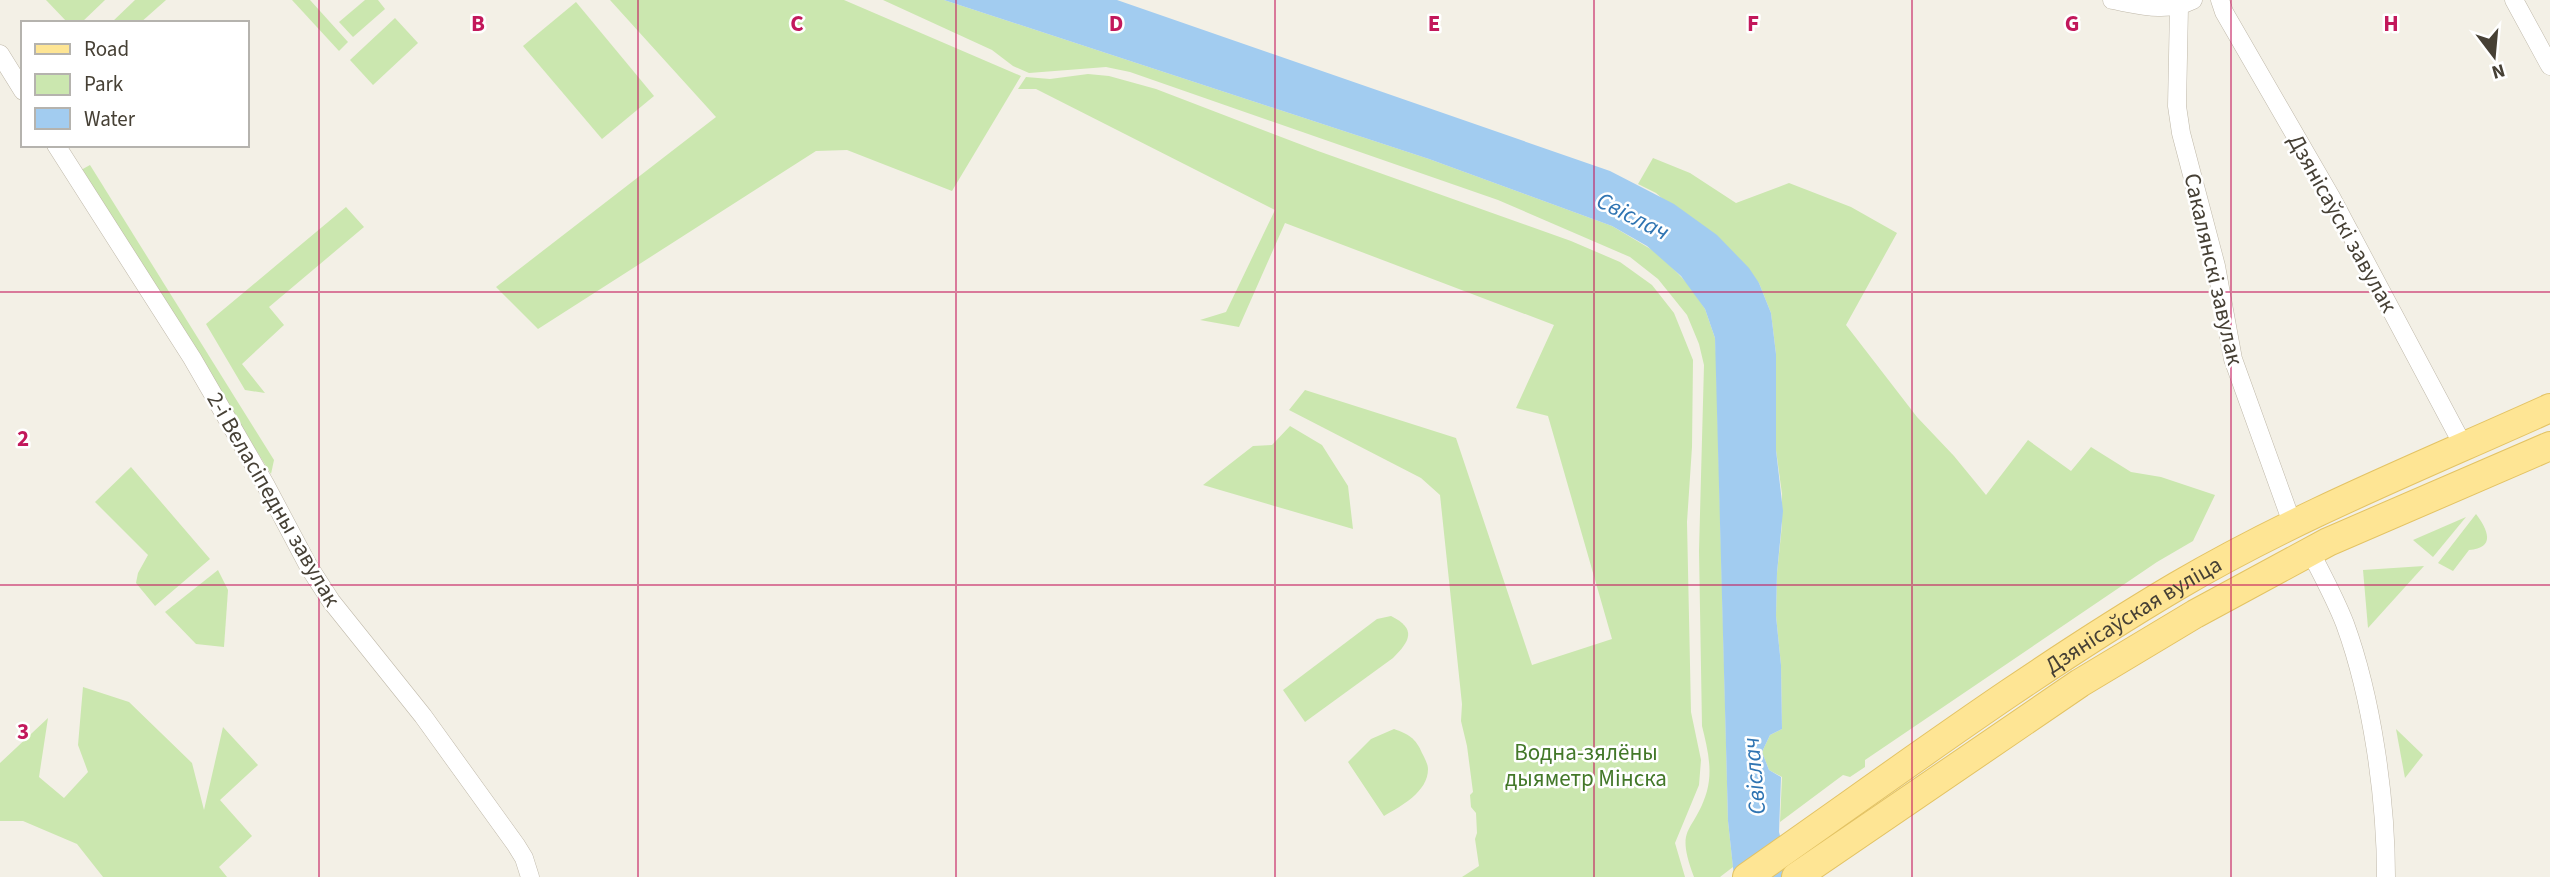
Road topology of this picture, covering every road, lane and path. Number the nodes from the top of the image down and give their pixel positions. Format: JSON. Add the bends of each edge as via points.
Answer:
{"nodes":[{"id":1,"x":2112,"y":0,"type":"edge"},
{"id":2,"x":2220,"y":0,"type":"edge"},
{"id":3,"x":2514,"y":0,"type":"edge"},
{"id":4,"x":2186,"y":4,"type":"edge"},
{"id":5,"x":0,"y":54,"type":"edge"},
{"id":6,"x":2550,"y":66,"type":"edge"},
{"id":7,"x":21,"y":88,"type":"edge"},
{"id":8,"x":57,"y":147,"type":"edge"},
{"id":9,"x":2550,"y":408,"type":"edge"},
{"id":10,"x":2472,"y":443,"type":"junction"},
{"id":11,"x":2550,"y":446,"type":"edge"},
{"id":12,"x":2468,"y":483,"type":"junction"},
{"id":13,"x":2292,"y":523,"type":"junction"},
{"id":14,"x":2310,"y":551,"type":"junction"},
{"id":15,"x":530,"y":877,"type":"edge"},
{"id":16,"x":1747,"y":877,"type":"edge"},
{"id":17,"x":1796,"y":877,"type":"edge"},
{"id":18,"x":2386,"y":877,"type":"edge"}],
"edges":[{"from":1,"to":4,"type":"street","via":[[2152,8]]},
{"from":2,"to":10,"type":"street","name":"Дзянісаўскі завулак"},
{"from":3,"to":6,"type":"street"},
{"from":4,"to":13,"type":"street","name":"Сакалянскі завулак","via":[[2176,106],[2181,133],[2216,267],[2233,359]]},
{"from":5,"to":7,"type":"street"},
{"from":8,"to":15,"type":"street","name":"2-і Веласіпедны завулак","via":[[192,358],[331,601],[423,716],[516,845]]},
{"from":9,"to":10,"type":"main road","name":"Дзянісаўская вуліца"},
{"from":10,"to":12,"type":"main road"},
{"from":10,"to":13,"type":"main road","name":"Дзянісаўская вуліца"},
{"from":11,"to":12,"type":"main road","name":"Дзянісаўская вуліца"},
{"from":12,"to":14,"type":"main road","name":"Дзянісаўская вуліца"},
{"from":13,"to":16,"type":"main road","name":"Дзянісаўская вуліца","via":[[2178,585],[2037,672]]},
{"from":14,"to":17,"type":"main road","name":"Дзянісаўская вуліца","via":[[2080,683]]},
{"from":14,"to":18,"type":"street","via":[[2355,656],[2378,773]]}]}
